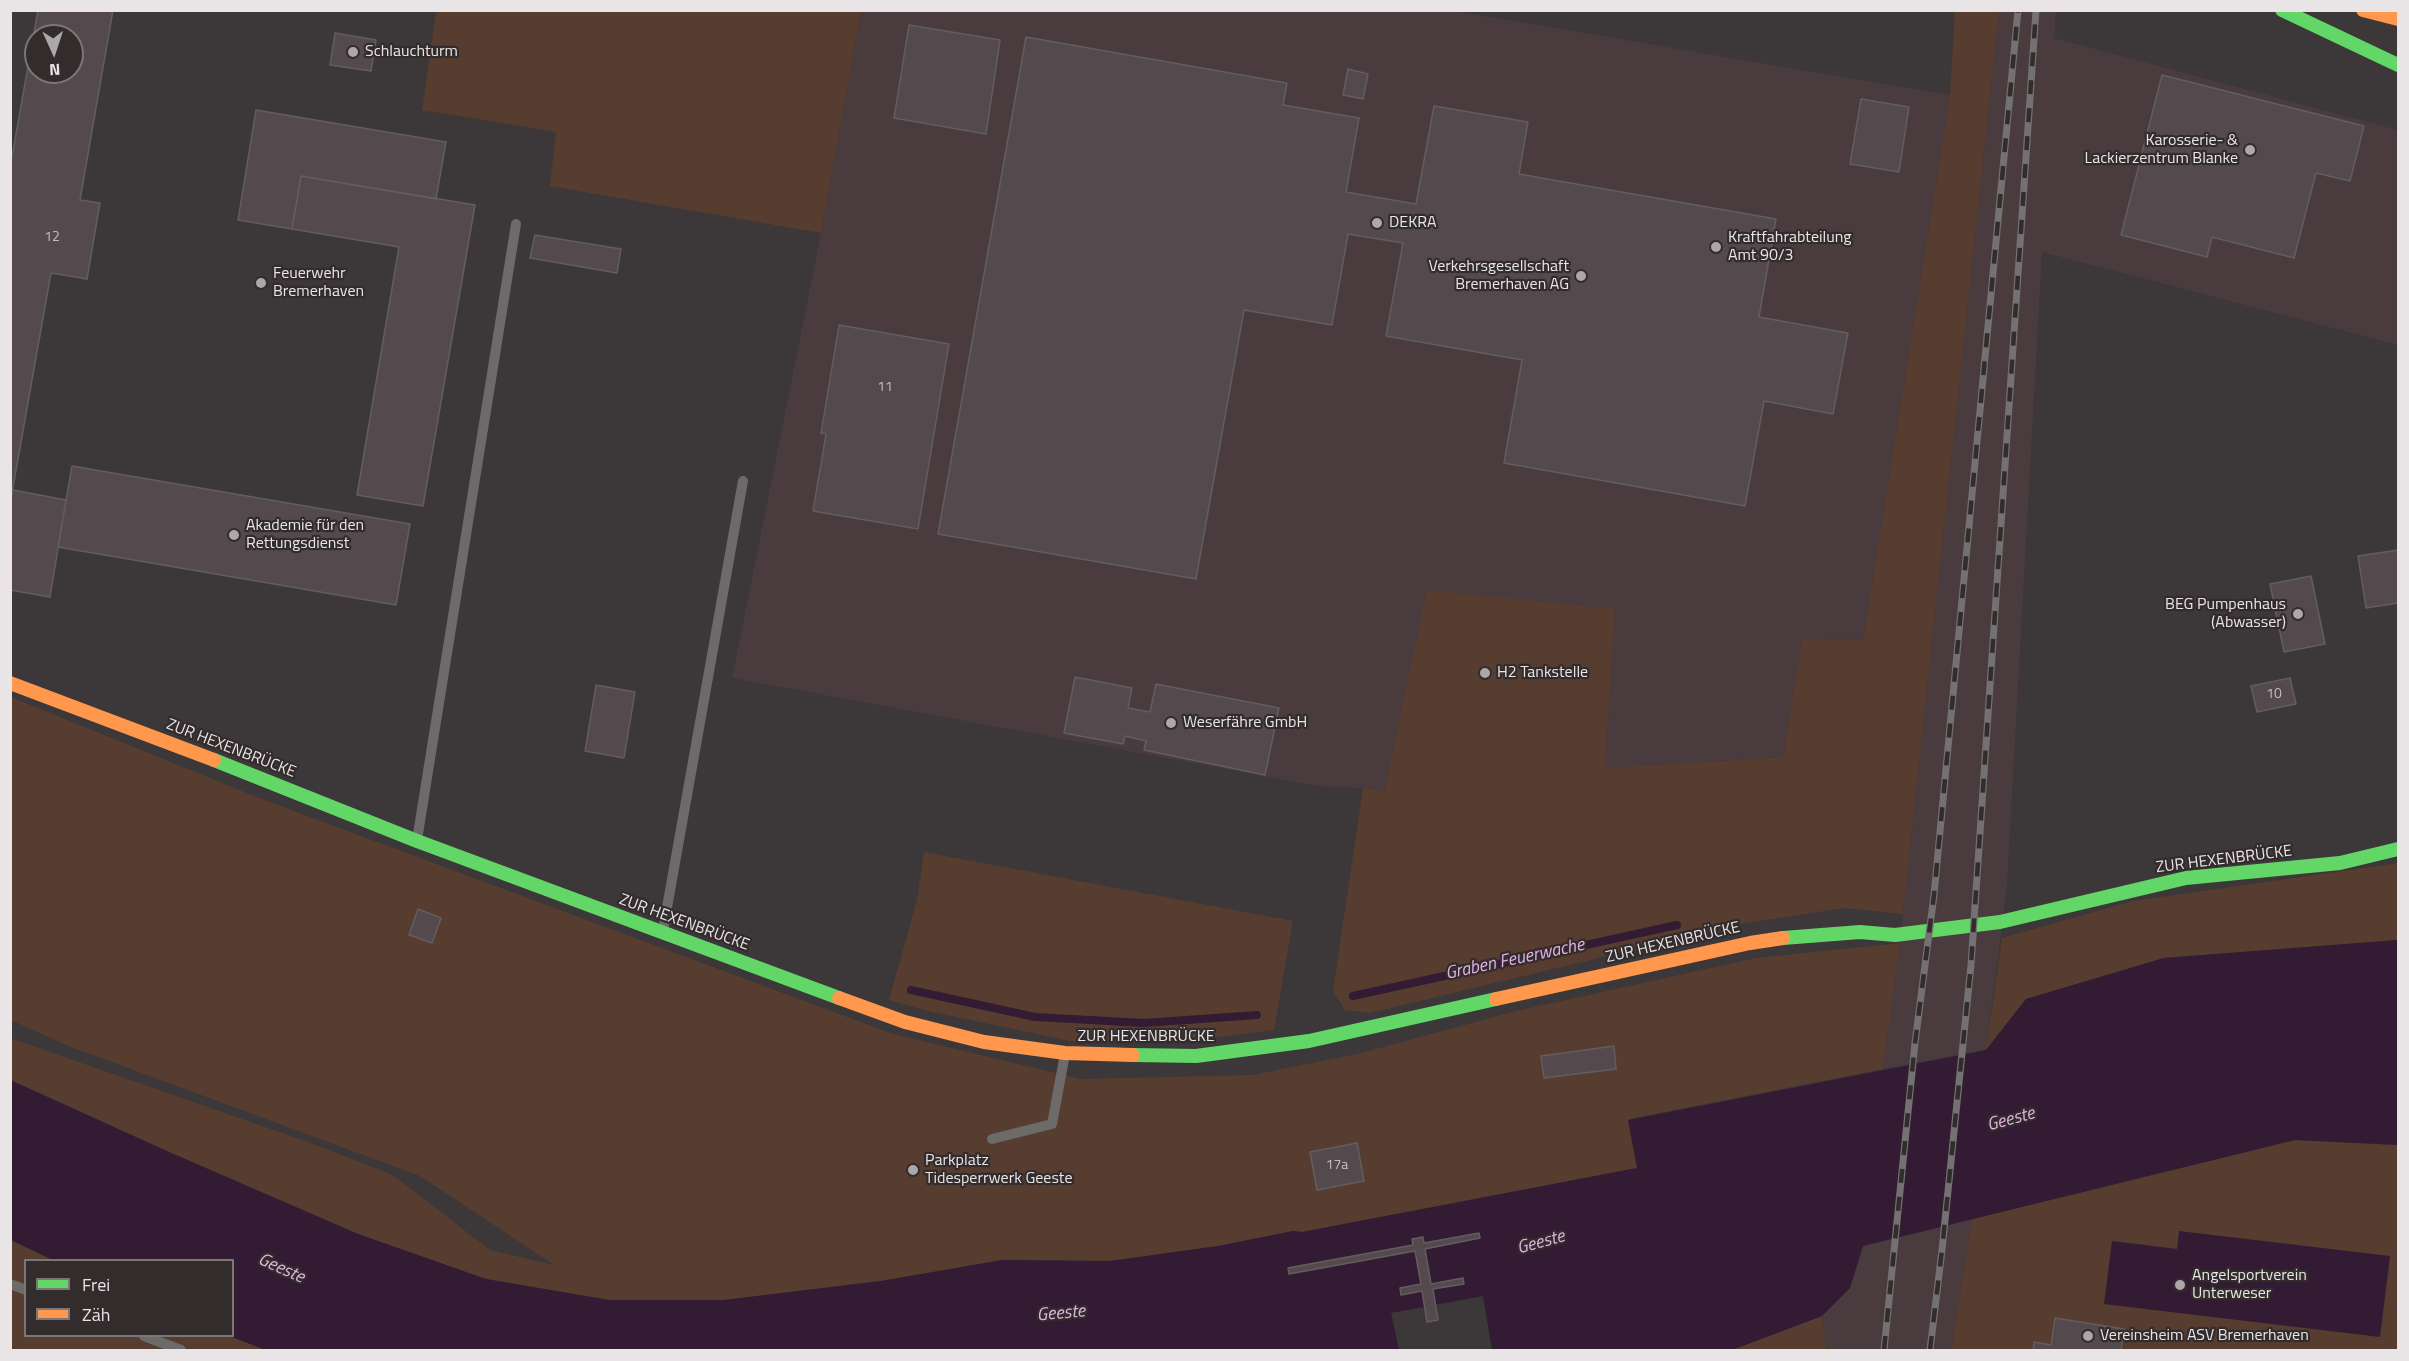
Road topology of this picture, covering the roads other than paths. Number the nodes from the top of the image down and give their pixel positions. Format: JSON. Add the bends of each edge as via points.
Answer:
{"nodes":[{"id":1,"x":2282,"y":10,"type":"edge"},
{"id":2,"x":2363,"y":10,"type":"edge"},
{"id":3,"x":2398,"y":19,"type":"edge"},
{"id":4,"x":2398,"y":65,"type":"edge"},
{"id":5,"x":516,"y":224,"type":"dead end"},
{"id":6,"x":743,"y":481,"type":"dead end"},
{"id":7,"x":10,"y":683,"type":"edge"},
{"id":8,"x":417,"y":840,"type":"junction"},
{"id":9,"x":2398,"y":849,"type":"edge"},
{"id":10,"x":662,"y":933,"type":"junction"},
{"id":11,"x":1065,"y":1053,"type":"junction"},
{"id":12,"x":992,"y":1139,"type":"dead end"},
{"id":13,"x":149,"y":1337,"type":"edge"},
{"id":14,"x":181,"y":1350,"type":"edge"}],
"edges":[{"from":1,"to":4,"type":"main road"},
{"from":2,"to":3,"type":"main road"},
{"from":5,"to":8,"type":"lane"},
{"from":6,"to":10,"type":"lane"},
{"from":7,"to":8,"type":"main road","name":"ZUR HEXENBRÜCKE"},
{"from":8,"to":10,"type":"main road","name":"ZUR HEXENBRÜCKE"},
{"from":9,"to":11,"type":"main road","name":"ZUR HEXENBRÜCKE","via":[[2340,863],[2186,878],[2000,922],[1895,935],[1860,932],[1750,943],[1309,1041],[1196,1056]]},
{"from":10,"to":11,"type":"main road","name":"ZUR HEXENBRÜCKE","via":[[905,1022],[984,1042]]},
{"from":11,"to":12,"type":"lane","via":[[1052,1124]]},
{"from":13,"to":14,"type":"lane"}]}
